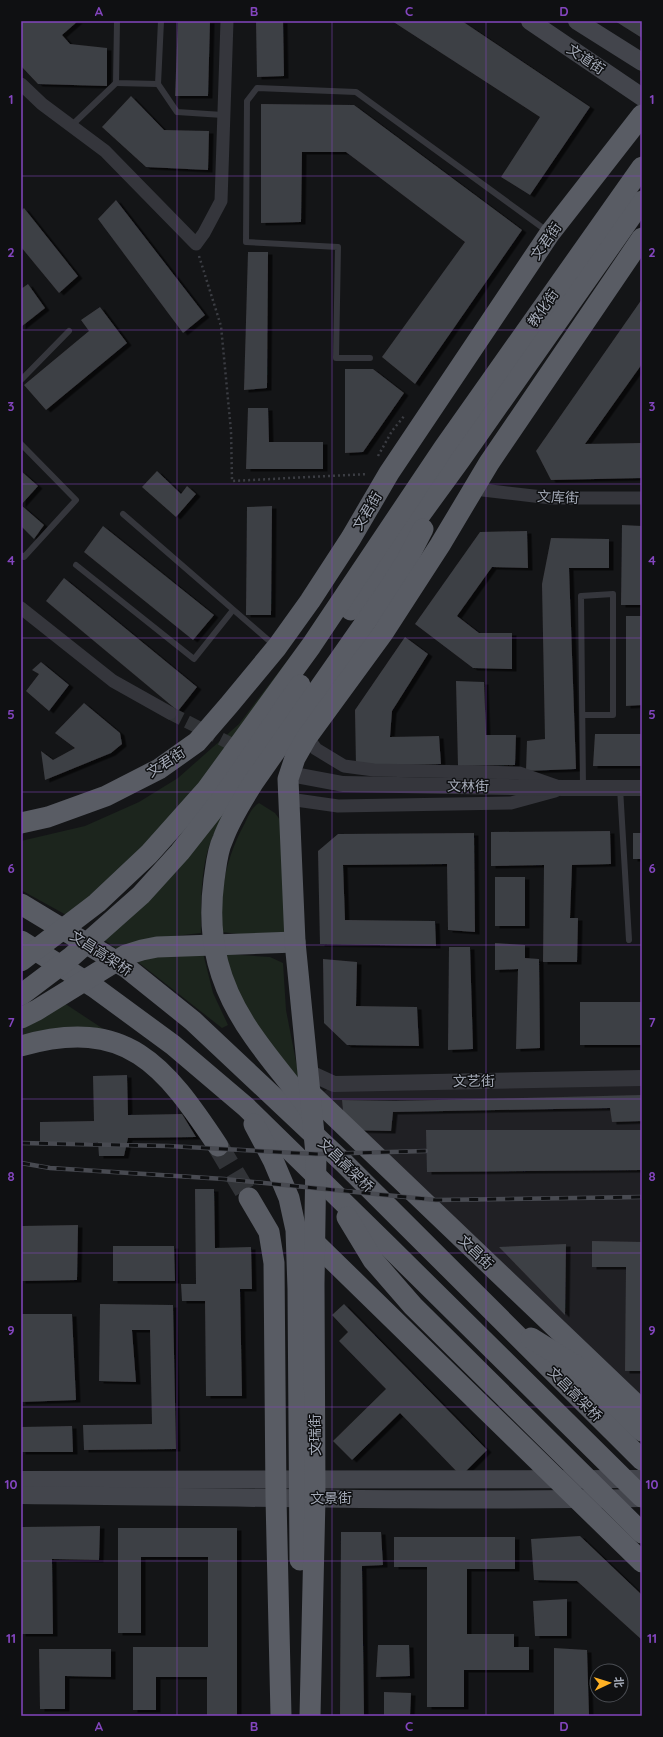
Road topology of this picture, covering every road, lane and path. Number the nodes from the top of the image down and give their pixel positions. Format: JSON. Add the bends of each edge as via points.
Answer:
{"nodes":[{"id":1,"x":117,"y":21,"type":"edge"},
{"id":2,"x":161,"y":21,"type":"edge"},
{"id":3,"x":226,"y":21,"type":"edge"},
{"id":4,"x":530,"y":21,"type":"edge"},
{"id":5,"x":577,"y":21,"type":"edge"},
{"id":6,"x":642,"y":62,"type":"edge"},
{"id":7,"x":116,"y":83,"type":"junction"},
{"id":8,"x":21,"y":84,"type":"edge"},
{"id":9,"x":158,"y":84,"type":"junction"},
{"id":10,"x":642,"y":97,"type":"edge"},
{"id":11,"x":223,"y":115,"type":"junction"},
{"id":12,"x":642,"y":115,"type":"edge"},
{"id":13,"x":71,"y":126,"type":"junction"},
{"id":14,"x":642,"y":167,"type":"edge"},
{"id":15,"x":642,"y":201,"type":"edge"},
{"id":16,"x":550,"y":233,"type":"junction"},
{"id":17,"x":642,"y":238,"type":"edge"},
{"id":18,"x":196,"y":244,"type":"junction"},
{"id":19,"x":69,"y":331,"type":"dead end"},
{"id":20,"x":370,"y":358,"type":"dead end"},
{"id":21,"x":21,"y":380,"type":"edge"},
{"id":22,"x":410,"y":410,"type":"dead end"},
{"id":23,"x":21,"y":444,"type":"edge"},
{"id":24,"x":452,"y":454,"type":"junction"},
{"id":25,"x":489,"y":463,"type":"junction"},
{"id":26,"x":382,"y":468,"type":"junction"},
{"id":27,"x":474,"y":489,"type":"junction"},
{"id":28,"x":642,"y":498,"type":"edge"},
{"id":29,"x":123,"y":514,"type":"dead end"},
{"id":30,"x":351,"y":538,"type":"junction"},
{"id":31,"x":21,"y":555,"type":"edge"},
{"id":32,"x":407,"y":560,"type":"junction"},
{"id":33,"x":76,"y":565,"type":"dead end"},
{"id":34,"x":21,"y":608,"type":"edge"},
{"id":35,"x":234,"y":610,"type":"junction"},
{"id":36,"x":277,"y":647,"type":"junction"},
{"id":37,"x":170,"y":713,"type":"tunnel mouth"},
{"id":38,"x":583,"y":715,"type":"junction"},
{"id":39,"x":307,"y":737,"type":"junction"},
{"id":40,"x":296,"y":775,"type":"dead end"},
{"id":41,"x":563,"y":788,"type":"junction"},
{"id":42,"x":583,"y":788,"type":"junction"},
{"id":43,"x":620,"y":788,"type":"junction"},
{"id":44,"x":642,"y":788,"type":"edge"},
{"id":45,"x":289,"y":799,"type":"junction"},
{"id":46,"x":21,"y":823,"type":"edge"},
{"id":47,"x":21,"y":904,"type":"edge"},
{"id":48,"x":629,"y":940,"type":"dead end"},
{"id":49,"x":21,"y":941,"type":"edge"},
{"id":50,"x":295,"y":942,"type":"junction"},
{"id":51,"x":21,"y":961,"type":"edge"},
{"id":52,"x":21,"y":996,"type":"edge"},
{"id":53,"x":21,"y":1018,"type":"edge"},
{"id":54,"x":21,"y":1046,"type":"edge"},
{"id":55,"x":308,"y":1072,"type":"junction"},
{"id":56,"x":642,"y":1078,"type":"edge"},
{"id":57,"x":310,"y":1093,"type":"junction"},
{"id":58,"x":246,"y":1107,"type":"junction"},
{"id":59,"x":218,"y":1146,"type":"tunnel mouth"},
{"id":60,"x":344,"y":1162,"type":"junction"},
{"id":61,"x":334,"y":1194,"type":"junction"},
{"id":62,"x":249,"y":1198,"type":"tunnel mouth"},
{"id":63,"x":314,"y":1243,"type":"junction"},
{"id":64,"x":500,"y":1319,"type":"junction"},
{"id":65,"x":642,"y":1410,"type":"edge"},
{"id":66,"x":642,"y":1431,"type":"edge"},
{"id":67,"x":642,"y":1460,"type":"edge"},
{"id":68,"x":556,"y":1479,"type":"junction"},
{"id":69,"x":642,"y":1479,"type":"edge"},
{"id":70,"x":21,"y":1480,"type":"edge"},
{"id":71,"x":276,"y":1488,"type":"junction"},
{"id":72,"x":315,"y":1488,"type":"junction"},
{"id":73,"x":21,"y":1495,"type":"edge"},
{"id":74,"x":642,"y":1498,"type":"edge"},
{"id":75,"x":577,"y":1499,"type":"junction"},
{"id":76,"x":642,"y":1533,"type":"edge"},
{"id":77,"x":642,"y":1562,"type":"edge"},
{"id":78,"x":304,"y":1713,"type":"edge"},
{"id":79,"x":281,"y":1716,"type":"edge"}],
"edges":[{"from":1,"to":7,"type":"lane"},
{"from":2,"to":9,"type":"lane"},
{"from":3,"to":11,"type":"street"},
{"from":4,"to":10,"type":"main road","name":"文道街"},
{"from":5,"to":6,"type":"main road","name":"文道街"},
{"from":7,"to":9,"type":"lane"},
{"from":7,"to":13,"type":"lane"},
{"from":8,"to":13,"type":"street"},
{"from":9,"to":11,"type":"lane","via":[[177,112]]},
{"from":11,"to":18,"type":"street","via":[[221,201]]},
{"from":12,"to":16,"type":"highway","name":"文君街"},
{"from":13,"to":18,"type":"street","via":[[105,151]]},
{"from":14,"to":24,"type":"highway","name":"教化街"},
{"from":15,"to":24,"type":"highway","name":"教化街"},
{"from":16,"to":20,"type":"lane","via":[[356,92],[257,88],[247,101],[246,242],[338,247],[336,358]]},
{"from":16,"to":26,"type":"highway","name":"文君街"},
{"from":17,"to":25,"type":"highway"},
{"from":18,"to":26,"type":"path","via":[[221,326],[231,431],[232,481]]},
{"from":19,"to":21,"type":"lane"},
{"from":22,"to":26,"type":"path","via":[[392,431]]},
{"from":23,"to":31,"type":"lane","via":[[76,500],[24,557]]},
{"from":24,"to":30,"type":"highway"},
{"from":24,"to":32,"type":"highway"},
{"from":24,"to":51,"type":"highway","via":[[207,789],[149,854],[97,903]]},
{"from":24,"to":52,"type":"highway","via":[[351,610],[221,800],[180,852],[141,895],[70,958]]},
{"from":25,"to":27,"type":"highway"},
{"from":25,"to":32,"type":"highway"},
{"from":26,"to":30,"type":"highway","name":"文君街"},
{"from":27,"to":28,"type":"street","name":"文库街","via":[[551,498]]},
{"from":27,"to":39,"type":"highway","via":[[383,633]]},
{"from":29,"to":35,"type":"lane"},
{"from":30,"to":36,"type":"highway","name":"文君街"},
{"from":32,"to":60,"type":"highway","via":[[235,812],[222,840],[210,905],[212,936],[219,970],[232,1000],[254,1037],[295,1089]]},
{"from":33,"to":35,"type":"lane","via":[[194,658]]},
{"from":34,"to":37,"type":"street","via":[[113,681]]},
{"from":35,"to":36,"type":"lane"},
{"from":36,"to":46,"type":"highway","name":"文君街","via":[[197,742],[159,769],[106,796],[48,817]]},
{"from":38,"to":38,"type":"lane","via":[[581,596],[613,594],[613,714]]},
{"from":38,"to":42,"type":"lane"},
{"from":39,"to":41,"type":"street","via":[[316,749],[344,766],[374,770],[519,773]]},
{"from":39,"to":45,"type":"highway","via":[[295,758],[288,779]]},
{"from":40,"to":41,"type":"street","name":"文林街","via":[[343,784]]},
{"from":41,"to":42,"type":"street","name":"文林街"},
{"from":41,"to":45,"type":"street","via":[[511,803],[338,806]]},
{"from":42,"to":43,"type":"street","name":"文林街"},
{"from":43,"to":44,"type":"street","name":"文林街"},
{"from":43,"to":48,"type":"lane"},
{"from":45,"to":50,"type":"highway"},
{"from":47,"to":60,"type":"highway","name":"文昌高架桥","via":[[127,968],[193,1021]]},
{"from":49,"to":58,"type":"highway","name":"文昌高架桥","via":[[94,987],[173,1045]]},
{"from":50,"to":53,"type":"highway","via":[[157,947],[142,950],[126,955]]},
{"from":50,"to":55,"type":"highway"},
{"from":54,"to":59,"type":"highway","via":[[63,1038],[93,1037],[123,1045],[149,1060],[172,1082]]},
{"from":55,"to":56,"type":"street","name":"文艺街","via":[[334,1084]]},
{"from":55,"to":57,"type":"highway"},
{"from":57,"to":63,"type":"highway","name":"文瑞街","via":[[316,1154]]},
{"from":57,"to":65,"type":"highway","name":"文昌街"},
{"from":58,"to":61,"type":"highway","name":"文昌高架桥"},
{"from":58,"to":78,"type":"highway","via":[[289,1198],[296,1230]]},
{"from":60,"to":64,"type":"highway","name":"文昌高架桥"},
{"from":61,"to":74,"type":"highway","name":"文昌高架桥"},
{"from":61,"to":76,"type":"highway","via":[[373,1260],[413,1306]]},
{"from":62,"to":71,"type":"highway","via":[[269,1232],[274,1263]]},
{"from":63,"to":68,"type":"highway"},
{"from":63,"to":72,"type":"highway","name":"文瑞街"},
{"from":64,"to":66,"type":"highway","via":[[576,1366]]},
{"from":64,"to":67,"type":"highway","name":"文昌高架桥"},
{"from":68,"to":69,"type":"main road","name":"文景街"},
{"from":68,"to":72,"type":"main road","name":"文景街"},
{"from":68,"to":75,"type":"highway"},
{"from":70,"to":71,"type":"main road","name":"文景街"},
{"from":71,"to":72,"type":"main road","name":"文景街"},
{"from":71,"to":73,"type":"main road","name":"文景街"},
{"from":71,"to":79,"type":"highway"},
{"from":72,"to":75,"type":"main road","name":"文景街"},
{"from":72,"to":78,"type":"highway","name":"文瑞街"},
{"from":74,"to":75,"type":"main road","name":"文景街"},
{"from":75,"to":77,"type":"highway"}]}
